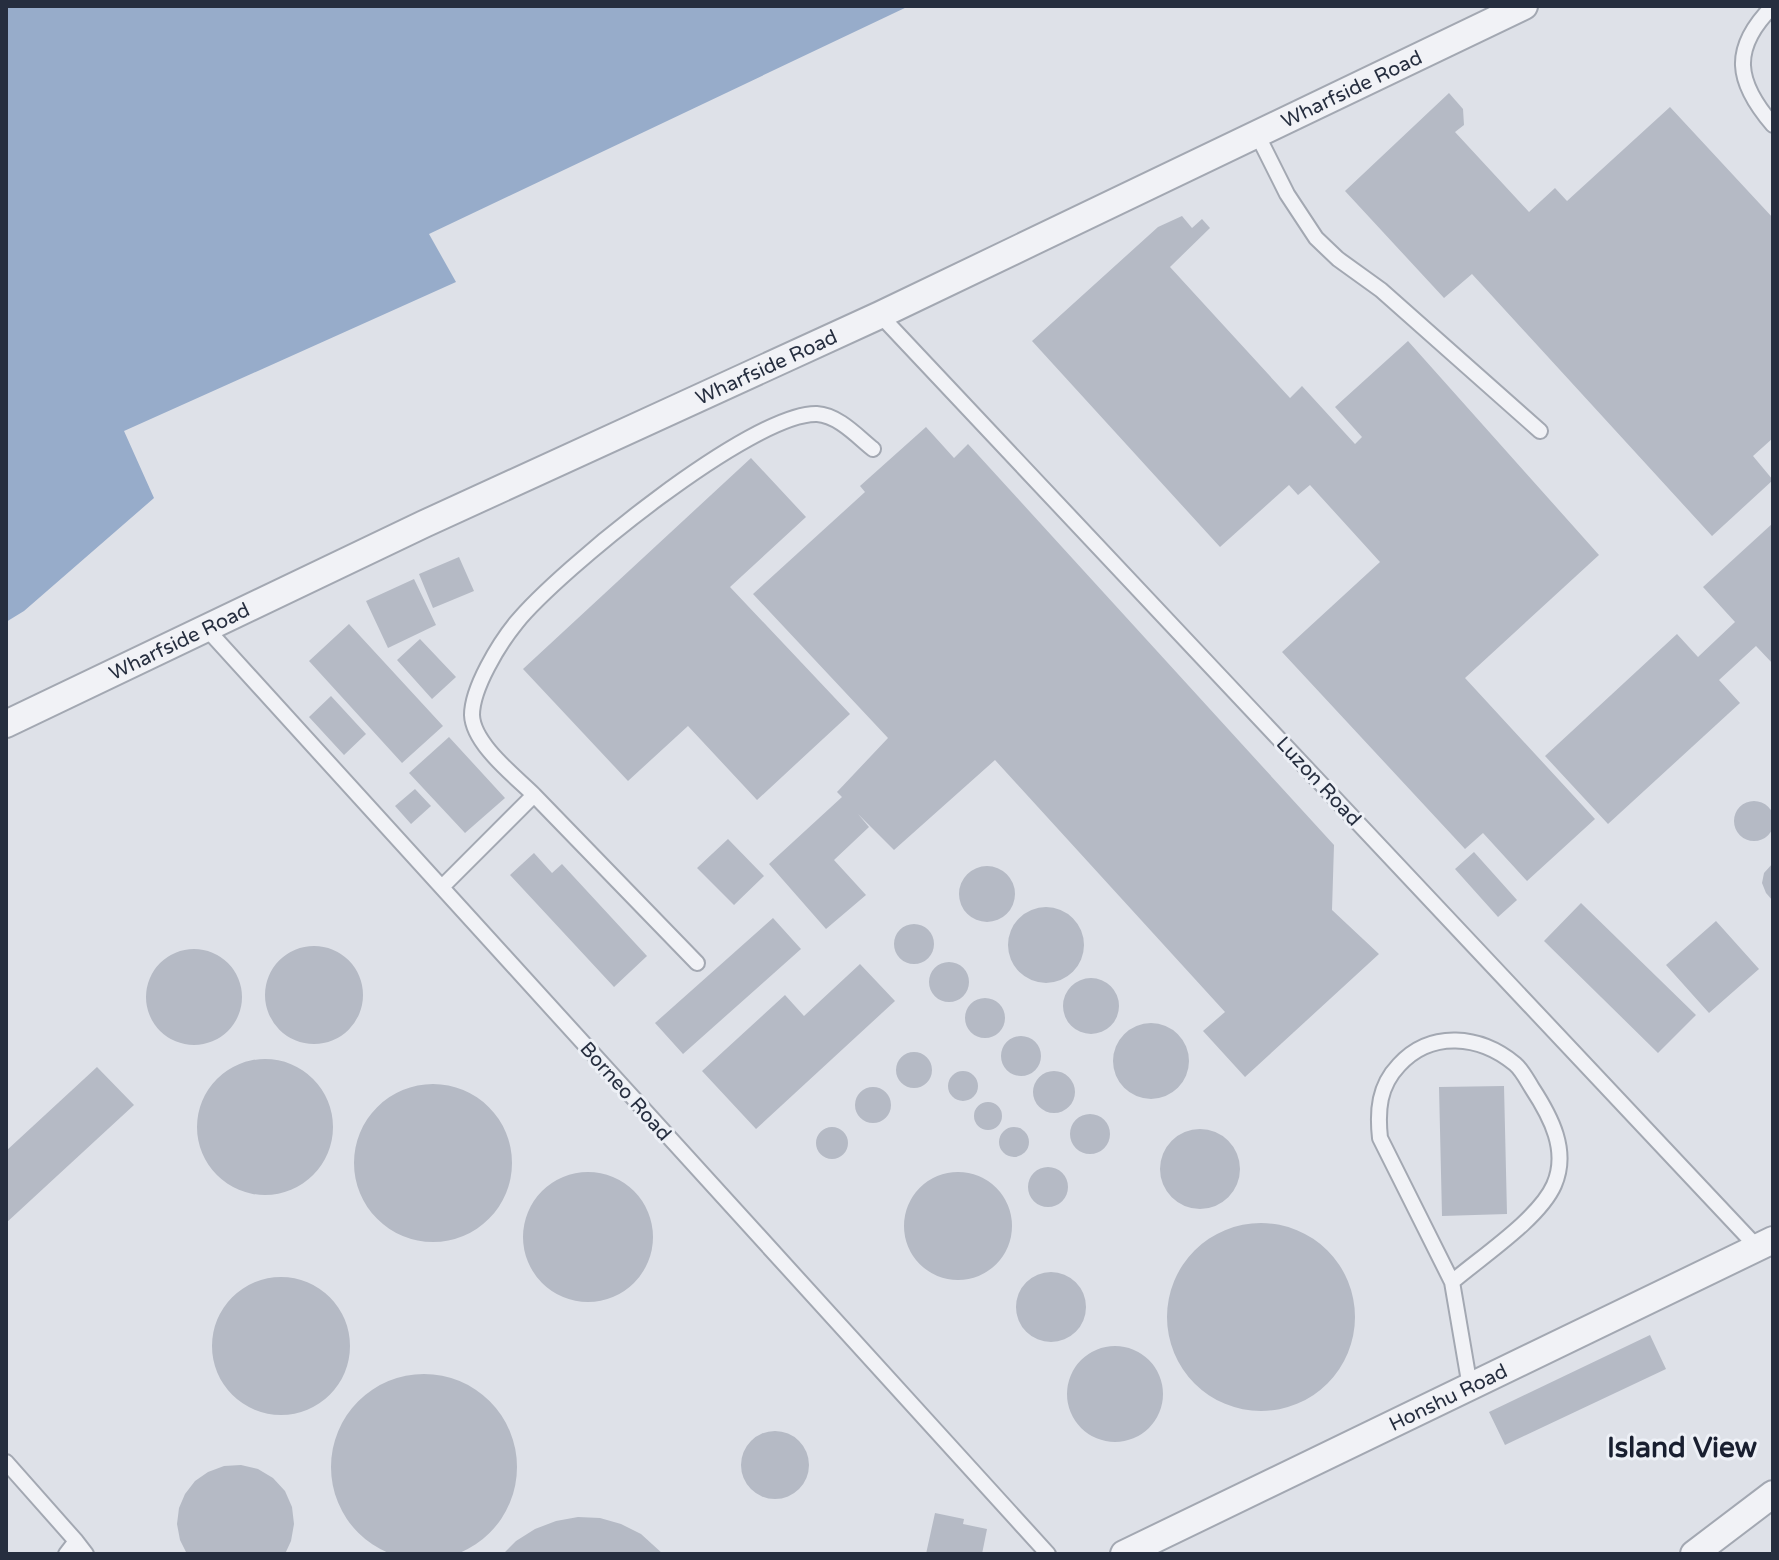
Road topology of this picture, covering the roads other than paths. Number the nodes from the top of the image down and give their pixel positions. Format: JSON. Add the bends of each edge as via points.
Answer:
{"nodes":[{"id":1,"x":1524,"y":6,"type":"edge"},
{"id":2,"x":1773,"y":6,"type":"edge"},
{"id":3,"x":1773,"y":125,"type":"edge"},
{"id":4,"x":1257,"y":134,"type":"junction"},
{"id":5,"x":880,"y":315,"type":"junction"},
{"id":6,"x":1540,"y":431,"type":"dead end"},
{"id":7,"x":873,"y":449,"type":"dead end"},
{"id":8,"x":205,"y":627,"type":"junction"},
{"id":9,"x":6,"y":724,"type":"edge"},
{"id":10,"x":534,"y":795,"type":"junction"},
{"id":11,"x":442,"y":887,"type":"junction"},
{"id":12,"x":697,"y":963,"type":"dead end"},
{"id":13,"x":1765,"y":1244,"type":"edge"},
{"id":14,"x":1452,"y":1282,"type":"junction"},
{"id":15,"x":1470,"y":1387,"type":"junction"},
{"id":16,"x":6,"y":1462,"type":"edge"},
{"id":17,"x":1773,"y":1494,"type":"edge"},
{"id":18,"x":76,"y":1541,"type":"junction"},
{"id":19,"x":66,"y":1554,"type":"edge"},
{"id":20,"x":86,"y":1554,"type":"edge"},
{"id":21,"x":1048,"y":1554,"type":"edge"},
{"id":22,"x":1124,"y":1554,"type":"edge"},
{"id":23,"x":1694,"y":1554,"type":"edge"}],
"edges":[{"from":1,"to":4,"type":"street","name":"Wharfside Road"},
{"from":2,"to":3,"type":"lane","via":[[1753,29],[1743,74],[1753,102]]},
{"from":4,"to":5,"type":"street","name":"Wharfside Road"},
{"from":4,"to":6,"type":"lane","via":[[1316,238]]},
{"from":5,"to":8,"type":"street","name":"Wharfside Road"},
{"from":5,"to":13,"type":"lane","name":"Luzon Road"},
{"from":7,"to":10,"type":"lane","via":[[835,420],[818,414],[779,424],[687,475],[547,589],[499,647],[472,713],[482,742]]},
{"from":8,"to":9,"type":"street","name":"Wharfside Road"},
{"from":8,"to":11,"type":"lane","name":"Borneo Road"},
{"from":10,"to":11,"type":"lane"},
{"from":10,"to":12,"type":"lane"},
{"from":11,"to":21,"type":"lane","name":"Borneo Road"},
{"from":13,"to":15,"type":"street","name":"Honshu Road"},
{"from":14,"to":14,"type":"lane","via":[[1380,1138],[1378,1116],[1382,1091],[1411,1052],[1434,1041],[1462,1040],[1497,1051],[1518,1066],[1551,1117],[1560,1160],[1545,1201]]},
{"from":14,"to":15,"type":"lane"},
{"from":15,"to":22,"type":"street","name":"Honshu Road"},
{"from":16,"to":18,"type":"lane"},
{"from":17,"to":23,"type":"street"},
{"from":18,"to":19,"type":"lane"},
{"from":18,"to":20,"type":"lane"}]}
